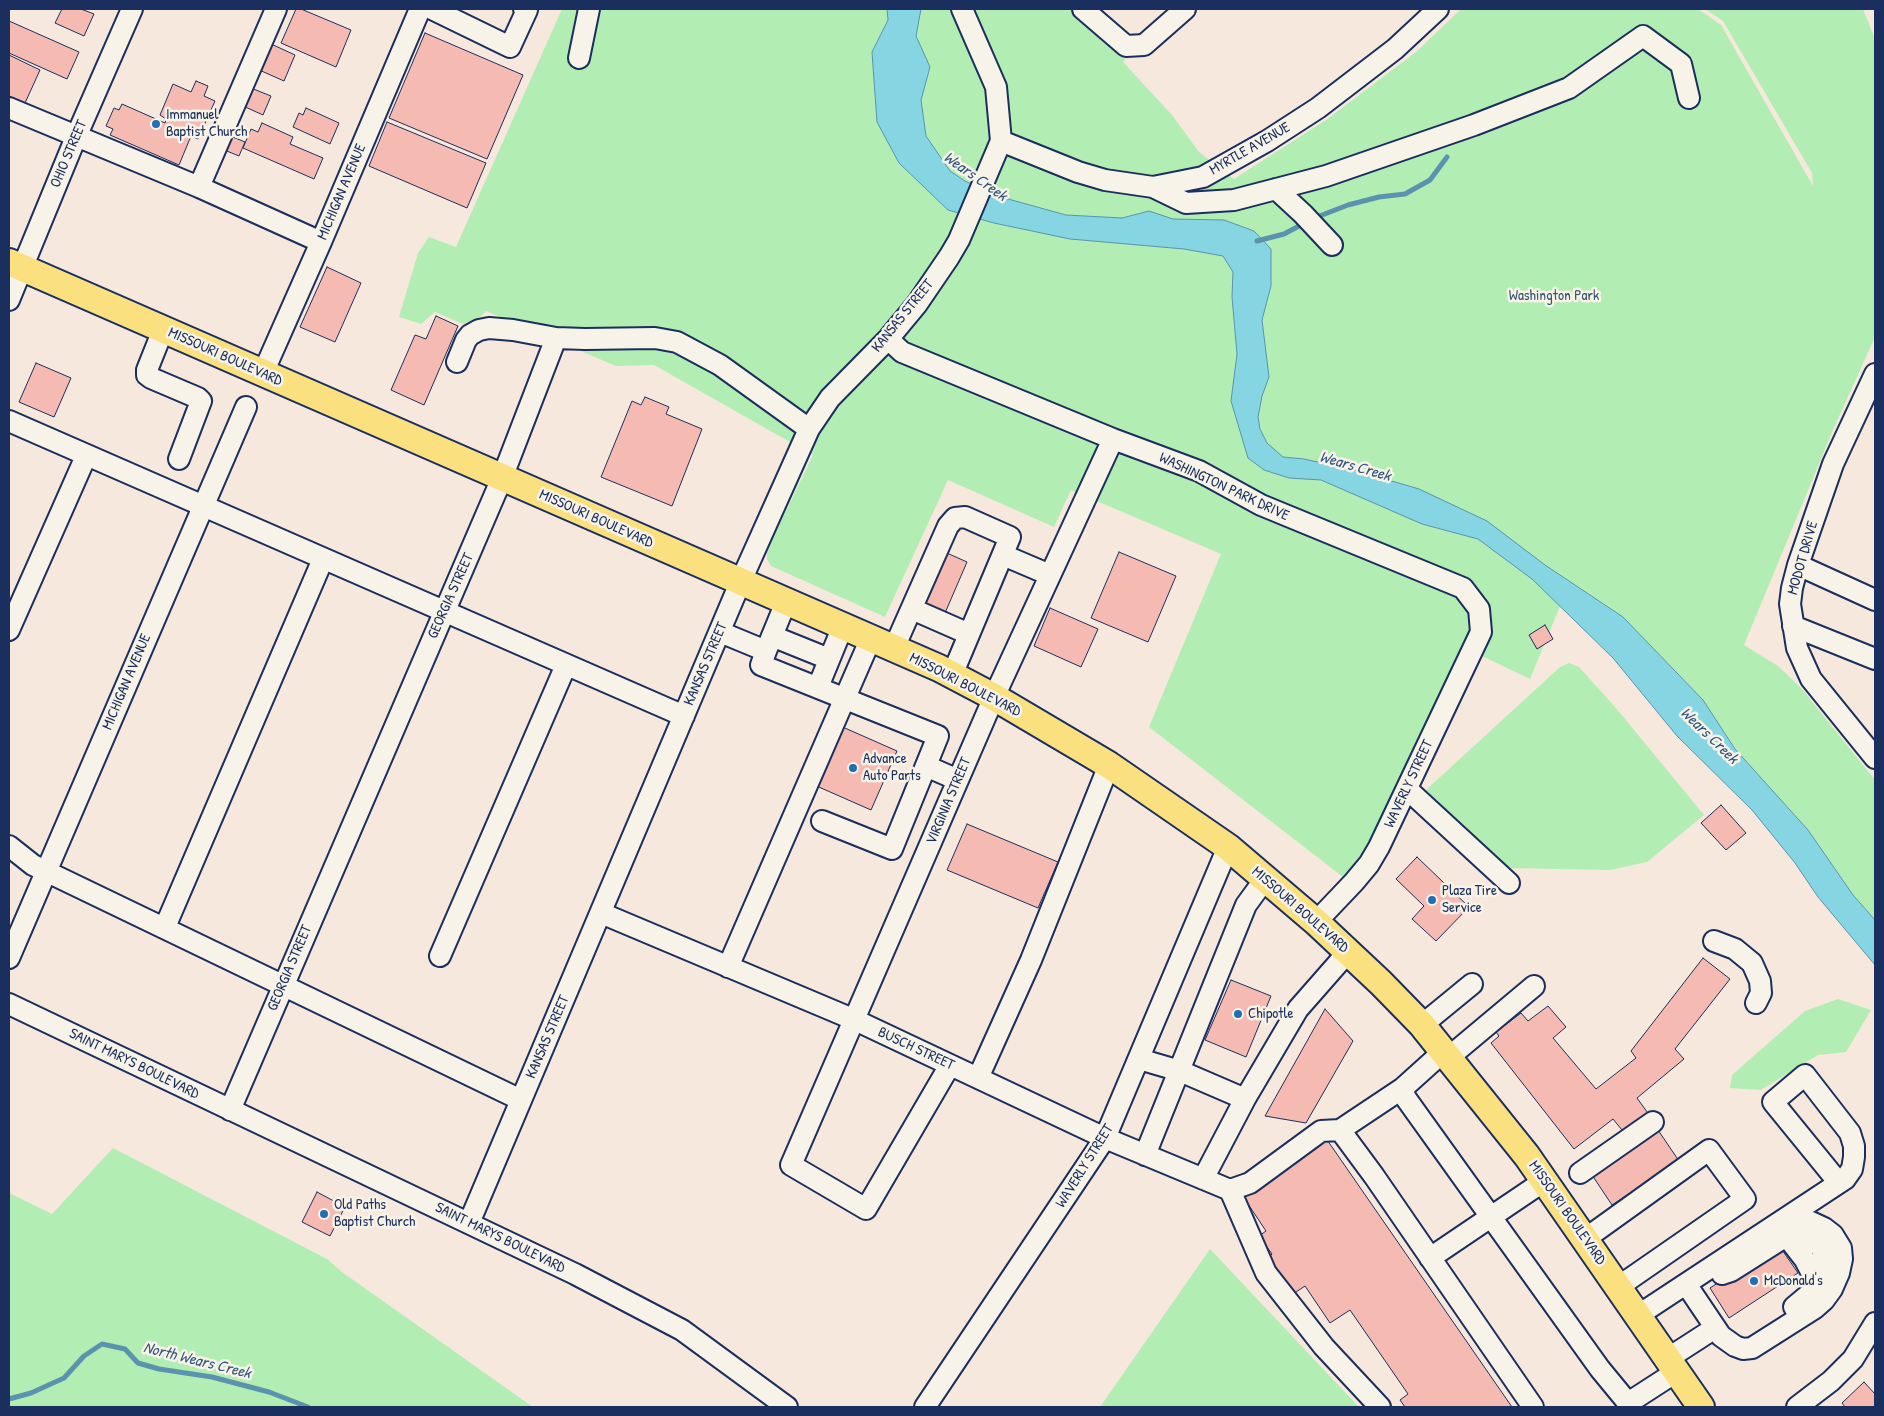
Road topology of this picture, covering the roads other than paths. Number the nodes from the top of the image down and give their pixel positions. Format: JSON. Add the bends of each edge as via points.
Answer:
{"nodes":[{"id":1,"x":132,"y":9,"type":"edge"},
{"id":2,"x":276,"y":9,"type":"edge"},
{"id":3,"x":420,"y":9,"type":"edge"},
{"id":4,"x":432,"y":9,"type":"edge"},
{"id":5,"x":524,"y":9,"type":"edge"},
{"id":6,"x":589,"y":9,"type":"edge"},
{"id":7,"x":962,"y":9,"type":"edge"},
{"id":8,"x":1083,"y":9,"type":"edge"},
{"id":9,"x":1185,"y":9,"type":"edge"},
{"id":10,"x":1438,"y":9,"type":"edge"},
{"id":11,"x":579,"y":58,"type":"dead end"},
{"id":12,"x":1689,"y":98,"type":"dead end"},
{"id":13,"x":9,"y":108,"type":"edge"},
{"id":14,"x":76,"y":137,"type":"junction"},
{"id":15,"x":1001,"y":140,"type":"junction"},
{"id":16,"x":199,"y":187,"type":"junction"},
{"id":17,"x":1153,"y":187,"type":"junction"},
{"id":18,"x":1276,"y":189,"type":"junction"},
{"id":19,"x":321,"y":242,"type":"junction"},
{"id":20,"x":1332,"y":245,"type":"dead end"},
{"id":21,"x":16,"y":265,"type":"edge"},
{"id":22,"x":9,"y":300,"type":"edge"},
{"id":23,"x":163,"y":330,"type":"junction"},
{"id":24,"x":556,"y":338,"type":"junction"},
{"id":25,"x":888,"y":338,"type":"junction"},
{"id":26,"x":457,"y":362,"type":"dead end"},
{"id":27,"x":263,"y":374,"type":"junction"},
{"id":28,"x":1875,"y":374,"type":"edge"},
{"id":29,"x":1871,"y":395,"type":"edge"},
{"id":30,"x":246,"y":406,"type":"dead end"},
{"id":31,"x":9,"y":421,"type":"edge"},
{"id":32,"x":809,"y":429,"type":"junction"},
{"id":33,"x":1113,"y":439,"type":"junction"},
{"id":34,"x":86,"y":456,"type":"junction"},
{"id":35,"x":179,"y":459,"type":"dead end"},
{"id":36,"x":502,"y":478,"type":"junction"},
{"id":37,"x":203,"y":507,"type":"junction"},
{"id":38,"x":1003,"y":554,"type":"junction"},
{"id":39,"x":323,"y":559,"type":"junction"},
{"id":40,"x":1798,"y":564,"type":"junction"},
{"id":41,"x":1050,"y":575,"type":"junction"},
{"id":42,"x":740,"y":583,"type":"junction"},
{"id":43,"x":1875,"y":600,"type":"edge"},
{"id":44,"x":786,"y":602,"type":"junction"},
{"id":45,"x":912,"y":609,"type":"junction"},
{"id":46,"x":444,"y":612,"type":"junction"},
{"id":47,"x":843,"y":626,"type":"junction"},
{"id":48,"x":1793,"y":626,"type":"junction"},
{"id":49,"x":9,"y":630,"type":"edge"},
{"id":50,"x":720,"y":632,"type":"junction"},
{"id":51,"x":1481,"y":632,"type":"joint"},
{"id":52,"x":969,"y":634,"type":"junction"},
{"id":53,"x":871,"y":638,"type":"junction"},
{"id":54,"x":769,"y":643,"type":"junction"},
{"id":55,"x":894,"y":648,"type":"junction"},
{"id":56,"x":829,"y":659,"type":"junction"},
{"id":57,"x":1875,"y":659,"type":"edge"},
{"id":58,"x":566,"y":665,"type":"junction"},
{"id":59,"x":952,"y":675,"type":"junction"},
{"id":60,"x":818,"y":687,"type":"junction"},
{"id":61,"x":994,"y":697,"type":"junction"},
{"id":62,"x":845,"y":698,"type":"junction"},
{"id":63,"x":684,"y":716,"type":"junction"},
{"id":64,"x":1875,"y":758,"type":"edge"},
{"id":65,"x":1109,"y":765,"type":"junction"},
{"id":66,"x":926,"y":766,"type":"junction"},
{"id":67,"x":958,"y":780,"type":"junction"},
{"id":68,"x":1407,"y":790,"type":"junction"},
{"id":69,"x":822,"y":821,"type":"dead end"},
{"id":70,"x":9,"y":846,"type":"edge"},
{"id":71,"x":1228,"y":847,"type":"junction"},
{"id":72,"x":892,"y":849,"type":"junction"},
{"id":73,"x":923,"y":863,"type":"junction"},
{"id":74,"x":46,"y":870,"type":"junction"},
{"id":75,"x":1265,"y":879,"type":"junction"},
{"id":76,"x":1509,"y":882,"type":"dead end"},
{"id":77,"x":601,"y":913,"type":"junction"},
{"id":78,"x":1316,"y":922,"type":"junction"},
{"id":79,"x":165,"y":927,"type":"junction"},
{"id":80,"x":1714,"y":941,"type":"dead end"},
{"id":81,"x":1348,"y":952,"type":"junction"},
{"id":82,"x":440,"y":956,"type":"dead end"},
{"id":83,"x":9,"y":958,"type":"edge"},
{"id":84,"x":728,"y":967,"type":"junction"},
{"id":85,"x":1472,"y":984,"type":"dead end"},
{"id":86,"x":283,"y":985,"type":"junction"},
{"id":87,"x":1534,"y":986,"type":"dead end"},
{"id":88,"x":1756,"y":1003,"type":"dead end"},
{"id":89,"x":9,"y":1004,"type":"edge"},
{"id":90,"x":855,"y":1020,"type":"junction"},
{"id":91,"x":1422,"y":1025,"type":"junction"},
{"id":92,"x":1445,"y":1055,"type":"junction"},
{"id":93,"x":1139,"y":1059,"type":"junction"},
{"id":94,"x":950,"y":1065,"type":"junction"},
{"id":95,"x":1180,"y":1071,"type":"junction"},
{"id":96,"x":978,"y":1078,"type":"junction"},
{"id":97,"x":1403,"y":1088,"type":"junction"},
{"id":98,"x":1245,"y":1098,"type":"junction"},
{"id":99,"x":521,"y":1100,"type":"junction"},
{"id":100,"x":230,"y":1110,"type":"junction"},
{"id":101,"x":1653,"y":1122,"type":"dead end"},
{"id":102,"x":1340,"y":1130,"type":"junction"},
{"id":103,"x":1106,"y":1138,"type":"junction"},
{"id":104,"x":1145,"y":1155,"type":"junction"},
{"id":105,"x":1580,"y":1173,"type":"dead end"},
{"id":106,"x":1203,"y":1178,"type":"junction"},
{"id":107,"x":1544,"y":1181,"type":"junction"},
{"id":108,"x":1839,"y":1183,"type":"junction"},
{"id":109,"x":1230,"y":1190,"type":"junction"},
{"id":110,"x":1491,"y":1217,"type":"junction"},
{"id":111,"x":469,"y":1224,"type":"junction"},
{"id":112,"x":1778,"y":1232,"type":"junction"},
{"id":113,"x":1585,"y":1239,"type":"junction"},
{"id":114,"x":1430,"y":1258,"type":"junction"},
{"id":115,"x":1692,"y":1280,"type":"junction"},
{"id":116,"x":1618,"y":1287,"type":"junction"},
{"id":117,"x":1638,"y":1316,"type":"junction"},
{"id":118,"x":1875,"y":1323,"type":"edge"},
{"id":119,"x":1722,"y":1335,"type":"junction"},
{"id":120,"x":1870,"y":1344,"type":"edge"},
{"id":121,"x":1672,"y":1366,"type":"junction"},
{"id":122,"x":1625,"y":1405,"type":"edge"},
{"id":123,"x":787,"y":1407,"type":"edge"},
{"id":124,"x":925,"y":1407,"type":"edge"},
{"id":125,"x":1380,"y":1407,"type":"edge"},
{"id":126,"x":1532,"y":1407,"type":"edge"},
{"id":127,"x":1701,"y":1407,"type":"edge"},
{"id":128,"x":1797,"y":1407,"type":"edge"}],
"edges":[{"from":1,"to":14,"type":"street","name":"OHIO STREET"},
{"from":2,"to":16,"type":"street"},
{"from":3,"to":19,"type":"street","name":"MICHIGAN AVENUE"},
{"from":4,"to":5,"type":"street","via":[[510,47],[527,10]]},
{"from":6,"to":11,"type":"street"},
{"from":7,"to":15,"type":"street","via":[[996,87]]},
{"from":8,"to":9,"type":"street","via":[[1126,46],[1144,45]]},
{"from":10,"to":17,"type":"street","name":"MYRTLE AVENUE","via":[[1387,55],[1318,108],[1267,141],[1202,177]]},
{"from":12,"to":18,"type":"street","via":[[1681,64],[1643,36],[1569,88],[1354,167]]},
{"from":13,"to":14,"type":"street"},
{"from":14,"to":16,"type":"street"},
{"from":14,"to":21,"type":"street","name":"OHIO STREET"},
{"from":15,"to":17,"type":"street","name":"MYRTLE AVENUE","via":[[1078,172],[1104,180]]},
{"from":15,"to":25,"type":"street","name":"KANSAS STREET","via":[[959,240],[917,304]]},
{"from":16,"to":19,"type":"street"},
{"from":17,"to":18,"type":"street","via":[[1186,202],[1234,200]]},
{"from":18,"to":20,"type":"street"},
{"from":19,"to":27,"type":"street","name":"MICHIGAN AVENUE"},
{"from":21,"to":22,"type":"street","name":"OHIO STREET"},
{"from":21,"to":23,"type":"main road","name":"MISSOURI BOULEVARD"},
{"from":23,"to":27,"type":"main road","name":"MISSOURI BOULEVARD"},
{"from":23,"to":35,"type":"street","via":[[147,374],[201,401]]},
{"from":24,"to":26,"type":"street","via":[[513,330],[478,330],[466,340]]},
{"from":24,"to":32,"type":"street","via":[[655,338],[677,342],[720,365]]},
{"from":24,"to":36,"type":"street","name":"GEORGIA STREET"},
{"from":25,"to":32,"type":"street","name":"KANSAS STREET","via":[[830,398]]},
{"from":25,"to":33,"type":"street","name":"WASHINGTON PARK DRIVE","via":[[902,352]]},
{"from":27,"to":36,"type":"main road","name":"MISSOURI BOULEVARD"},
{"from":28,"to":29,"type":"street","name":"MODOT DRIVE"},
{"from":29,"to":40,"type":"street","name":"MODOT DRIVE","via":[[1833,464]]},
{"from":30,"to":37,"type":"street","name":"MICHIGAN AVENUE"},
{"from":31,"to":34,"type":"street"},
{"from":32,"to":42,"type":"street","name":"KANSAS STREET"},
{"from":33,"to":41,"type":"street","name":"VIRGINIA STREET"},
{"from":33,"to":51,"type":"street","name":"WASHINGTON PARK DRIVE","via":[[1198,471],[1261,505],[1463,588],[1479,609]]},
{"from":34,"to":37,"type":"street"},
{"from":34,"to":49,"type":"street"},
{"from":36,"to":42,"type":"main road","name":"MISSOURI BOULEVARD"},
{"from":36,"to":46,"type":"street","name":"GEORGIA STREET"},
{"from":37,"to":39,"type":"street"},
{"from":37,"to":74,"type":"street","name":"MICHIGAN AVENUE"},
{"from":38,"to":41,"type":"street"},
{"from":38,"to":45,"type":"street","via":[[1010,537],[965,517],[955,518],[948,526]]},
{"from":38,"to":52,"type":"street"},
{"from":39,"to":46,"type":"street"},
{"from":39,"to":79,"type":"street"},
{"from":40,"to":43,"type":"street"},
{"from":40,"to":48,"type":"street","name":"MODOT DRIVE","via":[[1790,604]]},
{"from":41,"to":61,"type":"street","name":"VIRGINIA STREET"},
{"from":42,"to":44,"type":"main road","name":"MISSOURI BOULEVARD"},
{"from":42,"to":50,"type":"street","name":"KANSAS STREET"},
{"from":44,"to":47,"type":"main road","name":"MISSOURI BOULEVARD"},
{"from":44,"to":54,"type":"street"},
{"from":45,"to":52,"type":"street"},
{"from":45,"to":55,"type":"street"},
{"from":46,"to":58,"type":"street"},
{"from":46,"to":86,"type":"street","name":"GEORGIA STREET"},
{"from":47,"to":53,"type":"main road","name":"MISSOURI BOULEVARD"},
{"from":47,"to":56,"type":"street"},
{"from":48,"to":57,"type":"street"},
{"from":48,"to":64,"type":"street","name":"MODOT DRIVE","via":[[1811,679]]},
{"from":50,"to":54,"type":"street"},
{"from":50,"to":63,"type":"street","name":"KANSAS STREET"},
{"from":51,"to":68,"type":"street","name":"WAVERLY STREET"},
{"from":52,"to":59,"type":"street"},
{"from":53,"to":55,"type":"main road","name":"MISSOURI BOULEVARD"},
{"from":53,"to":62,"type":"street"},
{"from":54,"to":56,"type":"street"},
{"from":54,"to":60,"type":"street","via":[[761,665]]},
{"from":55,"to":59,"type":"main road","name":"MISSOURI BOULEVARD"},
{"from":56,"to":60,"type":"street"},
{"from":58,"to":63,"type":"street"},
{"from":58,"to":82,"type":"street"},
{"from":59,"to":61,"type":"main road","name":"MISSOURI BOULEVARD"},
{"from":60,"to":62,"type":"street"},
{"from":61,"to":65,"type":"main road","name":"MISSOURI BOULEVARD"},
{"from":61,"to":67,"type":"street","name":"VIRGINIA STREET"},
{"from":62,"to":66,"type":"street","via":[[938,736]]},
{"from":62,"to":84,"type":"street"},
{"from":63,"to":77,"type":"street","name":"KANSAS STREET"},
{"from":65,"to":71,"type":"main road","name":"MISSOURI BOULEVARD"},
{"from":65,"to":96,"type":"street","via":[[1031,960]]},
{"from":66,"to":67,"type":"street"},
{"from":66,"to":72,"type":"street"},
{"from":67,"to":73,"type":"street","name":"VIRGINIA STREET"},
{"from":68,"to":76,"type":"street"},
{"from":68,"to":78,"type":"street","name":"WAVERLY STREET","via":[[1369,864]]},
{"from":69,"to":72,"type":"street"},
{"from":70,"to":74,"type":"street","via":[[33,865]]},
{"from":71,"to":75,"type":"main road","name":"MISSOURI BOULEVARD"},
{"from":71,"to":93,"type":"street","name":"WAVERLY STREET"},
{"from":72,"to":73,"type":"street"},
{"from":73,"to":90,"type":"street","name":"VIRGINIA STREET"},
{"from":74,"to":79,"type":"street"},
{"from":74,"to":83,"type":"street","name":"MICHIGAN AVENUE"},
{"from":75,"to":78,"type":"main road","name":"MISSOURI BOULEVARD"},
{"from":75,"to":95,"type":"street","via":[[1246,905]]},
{"from":77,"to":84,"type":"street","name":"BUSCH STREET"},
{"from":77,"to":99,"type":"street","name":"KANSAS STREET"},
{"from":78,"to":81,"type":"main road","name":"MISSOURI BOULEVARD"},
{"from":79,"to":86,"type":"street"},
{"from":80,"to":88,"type":"street","via":[[1735,949],[1752,963],[1760,981],[1761,993]]},
{"from":81,"to":91,"type":"main road","name":"MISSOURI BOULEVARD"},
{"from":81,"to":98,"type":"street","via":[[1298,1009]]},
{"from":84,"to":90,"type":"street","name":"BUSCH STREET"},
{"from":85,"to":91,"type":"street"},
{"from":86,"to":99,"type":"street"},
{"from":86,"to":100,"type":"street","name":"GEORGIA STREET"},
{"from":87,"to":92,"type":"street"},
{"from":89,"to":100,"type":"street","name":"SAINT MARYS BOULEVARD"},
{"from":90,"to":94,"type":"street","name":"BUSCH STREET"},
{"from":90,"to":94,"type":"street","name":"VIRGINIA STREET","via":[[791,1165],[866,1208]]},
{"from":91,"to":92,"type":"main road","name":"MISSOURI BOULEVARD"},
{"from":92,"to":97,"type":"street"},
{"from":92,"to":107,"type":"main road","name":"MISSOURI BOULEVARD"},
{"from":93,"to":95,"type":"street"},
{"from":93,"to":103,"type":"street","name":"WAVERLY STREET"},
{"from":94,"to":96,"type":"street","name":"BUSCH STREET"},
{"from":95,"to":98,"type":"street"},
{"from":95,"to":104,"type":"street"},
{"from":96,"to":103,"type":"street","name":"BUSCH STREET"},
{"from":97,"to":102,"type":"street"},
{"from":97,"to":110,"type":"street","via":[[1410,1104]]},
{"from":98,"to":106,"type":"street"},
{"from":99,"to":111,"type":"street","name":"KANSAS STREET"},
{"from":100,"to":111,"type":"street","name":"SAINT MARYS BOULEVARD"},
{"from":101,"to":105,"type":"street"},
{"from":102,"to":109,"type":"street","via":[[1320,1131],[1250,1182]]},
{"from":102,"to":114,"type":"street"},
{"from":103,"to":104,"type":"street","name":"BUSCH STREET"},
{"from":103,"to":124,"type":"street","name":"WAVERLY STREET"},
{"from":104,"to":106,"type":"street","name":"BUSCH STREET"},
{"from":106,"to":109,"type":"street","name":"BUSCH STREET"},
{"from":107,"to":110,"type":"street"},
{"from":107,"to":113,"type":"main road","name":"MISSOURI BOULEVARD"},
{"from":108,"to":108,"type":"street","via":[[1852,1168],[1854,1146],[1850,1134],[1805,1075],[1773,1102]]},
{"from":108,"to":112,"type":"street"},
{"from":109,"to":125,"type":"street","via":[[1266,1273],[1324,1347]]},
{"from":110,"to":114,"type":"street"},
{"from":110,"to":122,"type":"street"},
{"from":111,"to":123,"type":"street","name":"SAINT MARYS BOULEVARD","via":[[682,1330]]},
{"from":112,"to":115,"type":"street"},
{"from":112,"to":119,"type":"street","via":[[1788,1238],[1805,1260],[1815,1277],[1816,1286],[1803,1301],[1746,1340],[1736,1343]]},
{"from":112,"to":119,"type":"street","via":[[1796,1220],[1811,1222],[1833,1235],[1841,1248],[1842,1259],[1832,1289],[1815,1308],[1752,1348],[1743,1349]]},
{"from":113,"to":116,"type":"main road","name":"MISSOURI BOULEVARD"},
{"from":113,"to":116,"type":"street","via":[[1710,1150],[1745,1199]]},
{"from":114,"to":126,"type":"street"},
{"from":115,"to":117,"type":"street"},
{"from":115,"to":119,"type":"street"},
{"from":116,"to":117,"type":"main road","name":"MISSOURI BOULEVARD"},
{"from":117,"to":121,"type":"main road","name":"MISSOURI BOULEVARD"},
{"from":118,"to":120,"type":"street"},
{"from":119,"to":121,"type":"street"},
{"from":120,"to":128,"type":"street","via":[[1831,1381]]},
{"from":121,"to":122,"type":"street"},
{"from":121,"to":127,"type":"main road","name":"MISSOURI BOULEVARD"}]}
